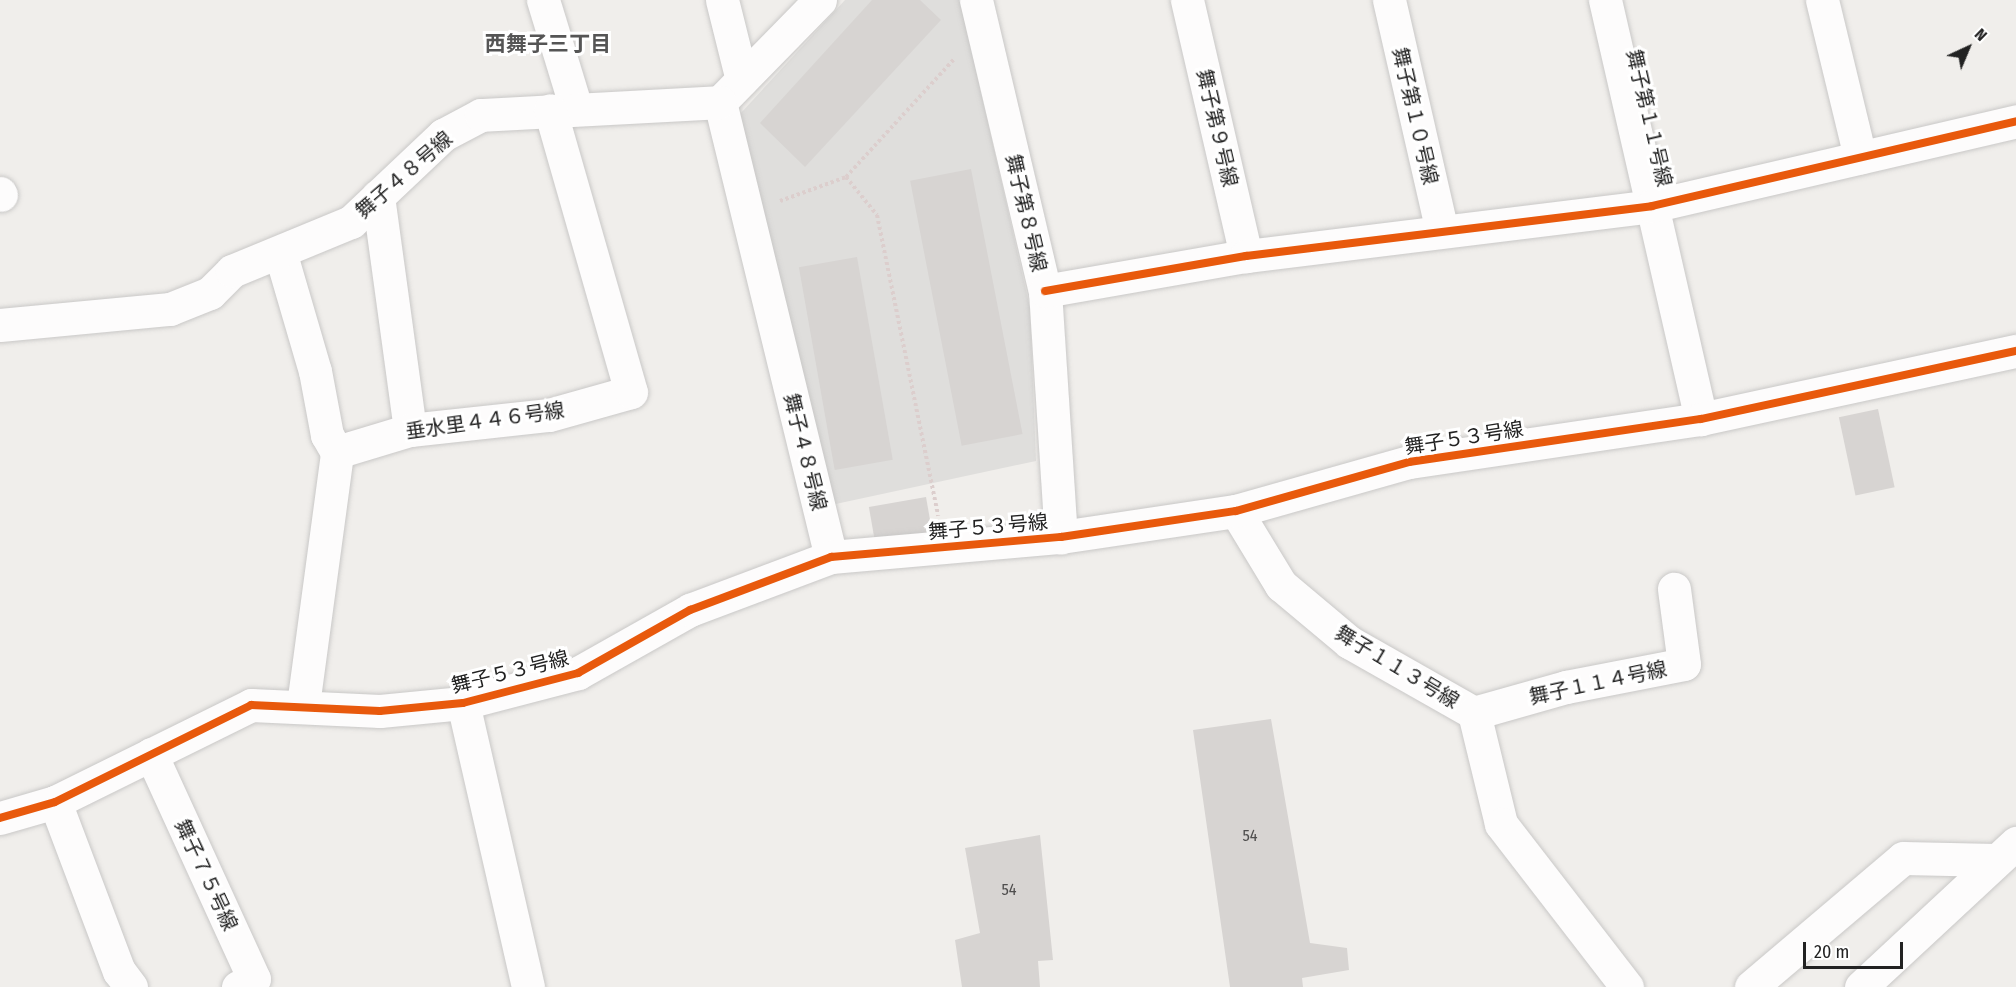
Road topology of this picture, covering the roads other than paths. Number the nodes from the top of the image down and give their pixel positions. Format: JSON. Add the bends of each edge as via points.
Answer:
{"nodes":[{"id":1,"x":543,"y":0,"type":"edge"},
{"id":2,"x":722,"y":0,"type":"edge"},
{"id":3,"x":820,"y":0,"type":"edge"},
{"id":4,"x":1187,"y":0,"type":"edge"},
{"id":5,"x":1389,"y":0,"type":"edge"},
{"id":6,"x":1605,"y":0,"type":"edge"},
{"id":7,"x":1822,"y":0,"type":"edge"},
{"id":8,"x":979,"y":14,"type":"edge"},
{"id":9,"x":731,"y":91,"type":"junction"},
{"id":10,"x":563,"y":109,"type":"junction"},
{"id":11,"x":2016,"y":121,"type":"edge"},
{"id":12,"x":1860,"y":158,"type":"junction"},
{"id":13,"x":378,"y":196,"type":"junction"},
{"id":14,"x":1652,"y":206,"type":"junction"},
{"id":15,"x":1442,"y":231,"type":"junction"},
{"id":16,"x":281,"y":255,"type":"junction"},
{"id":17,"x":1246,"y":256,"type":"junction"},
{"id":18,"x":1045,"y":291,"type":"junction"},
{"id":19,"x":0,"y":325,"type":"edge"},
{"id":20,"x":2016,"y":351,"type":"edge"},
{"id":21,"x":1701,"y":418,"type":"junction"},
{"id":22,"x":410,"y":430,"type":"junction"},
{"id":23,"x":337,"y":452,"type":"junction"},
{"id":24,"x":1236,"y":511,"type":"junction"},
{"id":25,"x":1061,"y":537,"type":"junction"},
{"id":26,"x":831,"y":557,"type":"junction"},
{"id":27,"x":1674,"y":589,"type":"dead end"},
{"id":28,"x":463,"y":703,"type":"junction"},
{"id":29,"x":303,"y":705,"type":"junction"},
{"id":30,"x":1474,"y":713,"type":"junction"},
{"id":31,"x":151,"y":754,"type":"junction"},
{"id":32,"x":55,"y":802,"type":"junction"},
{"id":33,"x":0,"y":818,"type":"edge"},
{"id":34,"x":2006,"y":852,"type":"edge"},
{"id":35,"x":246,"y":983,"type":"edge"},
{"id":36,"x":1622,"y":986,"type":"edge"},
{"id":37,"x":131,"y":987,"type":"edge"},
{"id":38,"x":528,"y":987,"type":"edge"},
{"id":39,"x":1751,"y":987,"type":"edge"},
{"id":40,"x":1861,"y":987,"type":"edge"}],
"edges":[{"from":1,"to":10,"type":"street"},
{"from":2,"to":9,"type":"street"},
{"from":3,"to":9,"type":"street"},
{"from":4,"to":17,"type":"street","name":"舞子第９号線"},
{"from":5,"to":15,"type":"street","name":"舞子第１０号線"},
{"from":6,"to":14,"type":"street","name":"舞子第１１号線"},
{"from":7,"to":12,"type":"street"},
{"from":8,"to":18,"type":"street","name":"舞子第８号線"},
{"from":9,"to":10,"type":"street","name":"舞子４８号線"},
{"from":9,"to":26,"type":"street","name":"舞子４８号線","via":[[747,214]]},
{"from":10,"to":13,"type":"street","name":"舞子４８号線","via":[[481,115],[443,135]]},
{"from":10,"to":22,"type":"street","name":"垂水里４４６号線","via":[[631,392],[549,414]]},
{"from":11,"to":12,"type":"street"},
{"from":12,"to":14,"type":"street"},
{"from":13,"to":16,"type":"street","name":"舞子４８号線","via":[[351,222]]},
{"from":13,"to":22,"type":"street"},
{"from":14,"to":15,"type":"street"},
{"from":14,"to":21,"type":"street","name":"舞子第１１号線"},
{"from":15,"to":17,"type":"street"},
{"from":16,"to":19,"type":"street","name":"舞子４８号線","via":[[232,271],[210,293],[170,309]]},
{"from":16,"to":23,"type":"street","via":[[315,371],[327,435]]},
{"from":17,"to":18,"type":"street"},
{"from":18,"to":25,"type":"street","name":"舞子第８号線"},
{"from":20,"to":21,"type":"street","name":"舞子５３号線"},
{"from":21,"to":24,"type":"street","name":"舞子５３号線","via":[[1409,462]]},
{"from":22,"to":23,"type":"street","name":"垂水里４４６号線"},
{"from":23,"to":29,"type":"street"},
{"from":24,"to":25,"type":"street","name":"舞子５３号線"},
{"from":24,"to":30,"type":"street","name":"舞子１１３号線","via":[[1281,585],[1349,642]]},
{"from":25,"to":26,"type":"street","name":"舞子５３号線"},
{"from":26,"to":28,"type":"street","name":"舞子５３号線","via":[[690,610],[578,673]]},
{"from":27,"to":30,"type":"street","name":"舞子１１４号線","via":[[1684,664],[1566,687]]},
{"from":28,"to":29,"type":"street","name":"舞子５３号線","via":[[380,711]]},
{"from":28,"to":38,"type":"street"},
{"from":29,"to":31,"type":"street","name":"舞子５３号線","via":[[251,705]]},
{"from":30,"to":36,"type":"street","name":"舞子１１３号線","via":[[1501,824]]},
{"from":31,"to":32,"type":"street","name":"舞子５３号線"},
{"from":31,"to":35,"type":"street","name":"舞子７５号線"},
{"from":32,"to":33,"type":"street","name":"舞子５３号線"},
{"from":32,"to":37,"type":"street","via":[[119,971]]},
{"from":34,"to":39,"type":"street","via":[[1903,858]]},
{"from":34,"to":40,"type":"street"}]}
